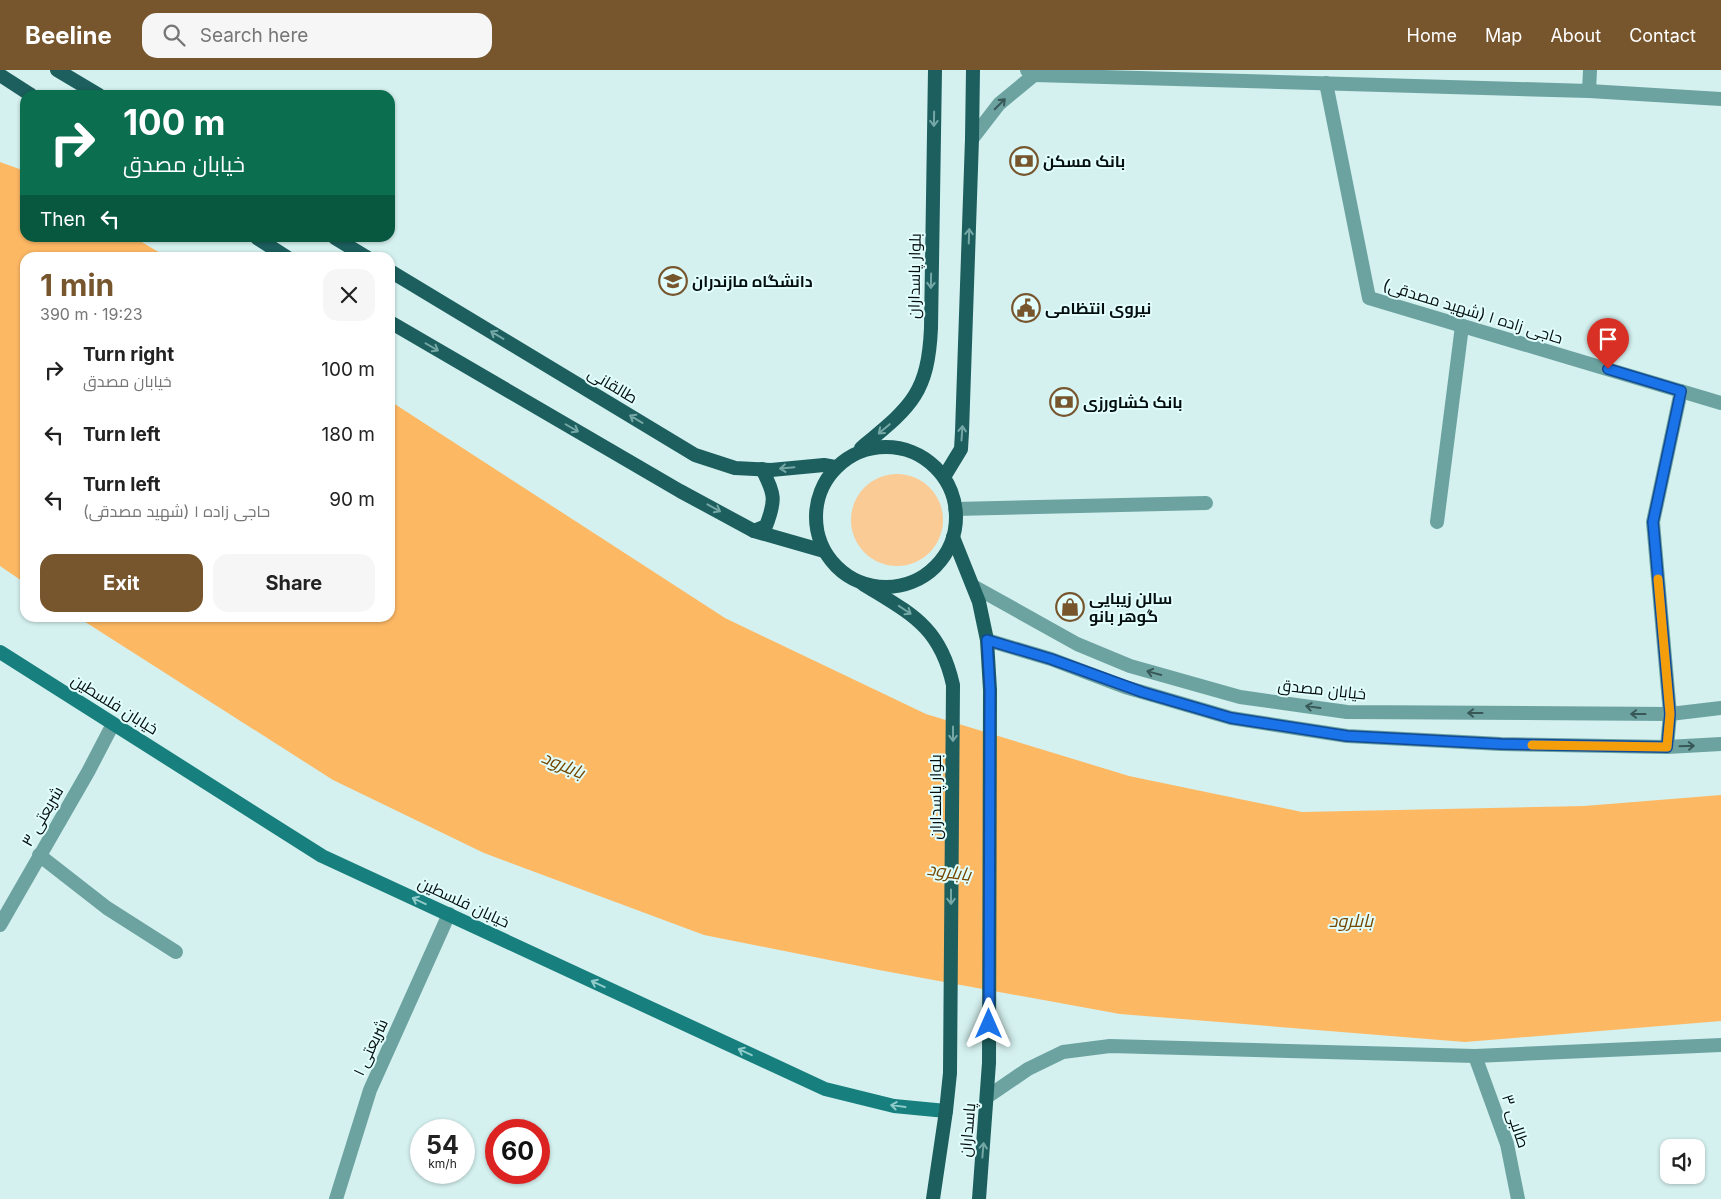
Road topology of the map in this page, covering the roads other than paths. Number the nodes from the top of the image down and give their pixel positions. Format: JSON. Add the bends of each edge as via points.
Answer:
{"nodes":[{"id":1,"x":58,"y":70,"type":"edge"},
{"id":2,"x":935,"y":70,"type":"edge"},
{"id":3,"x":973,"y":70,"type":"edge"},
{"id":4,"x":1590,"y":70,"type":"edge"},
{"id":5,"x":1031,"y":73,"type":"edge"},
{"id":6,"x":0,"y":75,"type":"edge"},
{"id":7,"x":1326,"y":83,"type":"junction"},
{"id":8,"x":23,"y":90,"type":"edge"},
{"id":9,"x":91,"y":90,"type":"edge"},
{"id":10,"x":1589,"y":91,"type":"junction"},
{"id":11,"x":1721,"y":99,"type":"edge"},
{"id":12,"x":972,"y":139,"type":"junction"},
{"id":13,"x":263,"y":242,"type":"edge"},
{"id":14,"x":342,"y":242,"type":"edge"},
{"id":15,"x":279,"y":252,"type":"edge"},
{"id":16,"x":358,"y":252,"type":"edge"},
{"id":17,"x":395,"y":274,"type":"edge"},
{"id":18,"x":395,"y":325,"type":"edge"},
{"id":19,"x":1462,"y":326,"type":"junction"},
{"id":20,"x":1681,"y":391,"type":"junction"},
{"id":21,"x":1721,"y":403,"type":"edge"},
{"id":22,"x":854,"y":453,"type":"junction"},
{"id":23,"x":835,"y":467,"type":"junction"},
{"id":24,"x":762,"y":470,"type":"junction"},
{"id":25,"x":944,"y":477,"type":"junction"},
{"id":26,"x":1206,"y":503,"type":"dead end"},
{"id":27,"x":955,"y":509,"type":"junction"},
{"id":28,"x":1437,"y":522,"type":"dead end"},
{"id":29,"x":754,"y":531,"type":"junction"},
{"id":30,"x":953,"y":537,"type":"junction"},
{"id":31,"x":824,"y":551,"type":"junction"},
{"id":32,"x":863,"y":584,"type":"junction"},
{"id":33,"x":973,"y":586,"type":"junction"},
{"id":34,"x":987,"y":640,"type":"junction"},
{"id":35,"x":0,"y":652,"type":"edge"},
{"id":36,"x":1721,"y":708,"type":"edge"},
{"id":37,"x":1670,"y":714,"type":"junction"},
{"id":38,"x":113,"y":724,"type":"junction"},
{"id":39,"x":1721,"y":744,"type":"edge"},
{"id":40,"x":1667,"y":747,"type":"junction"},
{"id":41,"x":39,"y":855,"type":"junction"},
{"id":42,"x":449,"y":914,"type":"junction"},
{"id":43,"x":0,"y":925,"type":"edge"},
{"id":44,"x":176,"y":952,"type":"dead end"},
{"id":45,"x":1721,"y":1045,"type":"edge"},
{"id":46,"x":1475,"y":1056,"type":"junction"},
{"id":47,"x":987,"y":1097,"type":"junction"},
{"id":48,"x":946,"y":1111,"type":"junction"},
{"id":49,"x":336,"y":1199,"type":"edge"},
{"id":50,"x":932,"y":1199,"type":"edge"},
{"id":51,"x":979,"y":1199,"type":"edge"},
{"id":52,"x":1518,"y":1199,"type":"edge"}],
"edges":[{"from":1,"to":9,"type":"main road"},
{"from":2,"to":22,"type":"main road","name":"بلوار پاسداران","one_way":true,"via":[[931,328],[927,364],[921,385],[907,407]]},
{"from":3,"to":12,"type":"main road"},
{"from":4,"to":10,"type":"street"},
{"from":5,"to":7,"type":"street"},
{"from":12,"to":5,"type":"street","one_way":true,"via":[[999,104]]},
{"from":6,"to":8,"type":"main road"},
{"from":7,"to":10,"type":"street"},
{"from":7,"to":19,"type":"street","name":"حاجی زاده ۱ (شهید مصدقی)","via":[[1369,298]]},
{"from":10,"to":11,"type":"street"},
{"from":25,"to":12,"type":"main road","one_way":true,"via":[[961,449],[962,440]]},
{"from":13,"to":15,"type":"main road"},
{"from":14,"to":16,"type":"main road"},
{"from":24,"to":17,"type":"main road","name":"طالقانی","one_way":true,"via":[[735,468],[695,455]]},
{"from":18,"to":29,"type":"main road","one_way":true},
{"from":19,"to":20,"type":"street","name":"حاجی زاده ۱ (شهید مصدقی)"},
{"from":19,"to":28,"type":"street"},
{"from":20,"to":21,"type":"street","name":"حاجی زاده ۱ (شهید مصدقی)"},
{"from":20,"to":37,"type":"street","via":[[1653,522]]},
{"from":22,"to":23,"type":"main road"},
{"from":22,"to":25,"type":"main road","via":[[876,446],[900,447],[928,460]]},
{"from":23,"to":24,"type":"main road","name":"طالقانی","one_way":true},
{"from":23,"to":31,"type":"main road","via":[[822,486],[815,515]]},
{"from":24,"to":29,"type":"main road","via":[[772,487],[773,507],[766,526]]},
{"from":25,"to":27,"type":"main road"},
{"from":26,"to":27,"type":"street"},
{"from":27,"to":30,"type":"main road"},
{"from":29,"to":31,"type":"main road"},
{"from":30,"to":32,"type":"main road","via":[[938,563],[915,581],[893,587]]},
{"from":30,"to":33,"type":"main road"},
{"from":31,"to":32,"type":"main road","via":[[838,568]]},
{"from":32,"to":48,"type":"main road","name":"بلوار پاسداران","one_way":true,"via":[[925,626],[940,647],[953,685],[950,1073]]},
{"from":33,"to":34,"type":"main road","via":[[980,602]]},
{"from":37,"to":33,"type":"street","name":"خیابان مصدق","one_way":true,"via":[[1347,712],[1240,696],[1130,666],[1077,644]]},
{"from":34,"to":40,"type":"street","via":[[1051,659],[1134,690],[1231,718],[1347,736],[1501,744]]},
{"from":34,"to":47,"type":"main road","name":"پاسداران","via":[[990,690]]},
{"from":35,"to":38,"type":"main road","name":"خیابان فلسطین"},
{"from":36,"to":37,"type":"street","name":"خیابان مصدق"},
{"from":37,"to":40,"type":"street"},
{"from":38,"to":41,"type":"street","name":"شریعتی ۳"},
{"from":42,"to":38,"type":"main road","name":"خیابان فلسطین","one_way":true,"via":[[322,856]]},
{"from":40,"to":39,"type":"street","one_way":true},
{"from":41,"to":43,"type":"street","name":"شریعتی ۳"},
{"from":41,"to":44,"type":"street","via":[[107,908]]},
{"from":48,"to":42,"type":"main road","name":"خیابان فلسطین","one_way":true,"via":[[894,1106],[825,1089]]},
{"from":42,"to":49,"type":"street","name":"شریعتی ۱","via":[[370,1090]]},
{"from":45,"to":46,"type":"street"},
{"from":46,"to":47,"type":"street","via":[[1110,1046],[1063,1052],[1028,1069]]},
{"from":46,"to":52,"type":"street","name":"طالبی ۳","via":[[1507,1144]]},
{"from":51,"to":47,"type":"main road","name":"پاسداران","one_way":true},
{"from":48,"to":50,"type":"main road","name":"پاسداران"}]}
